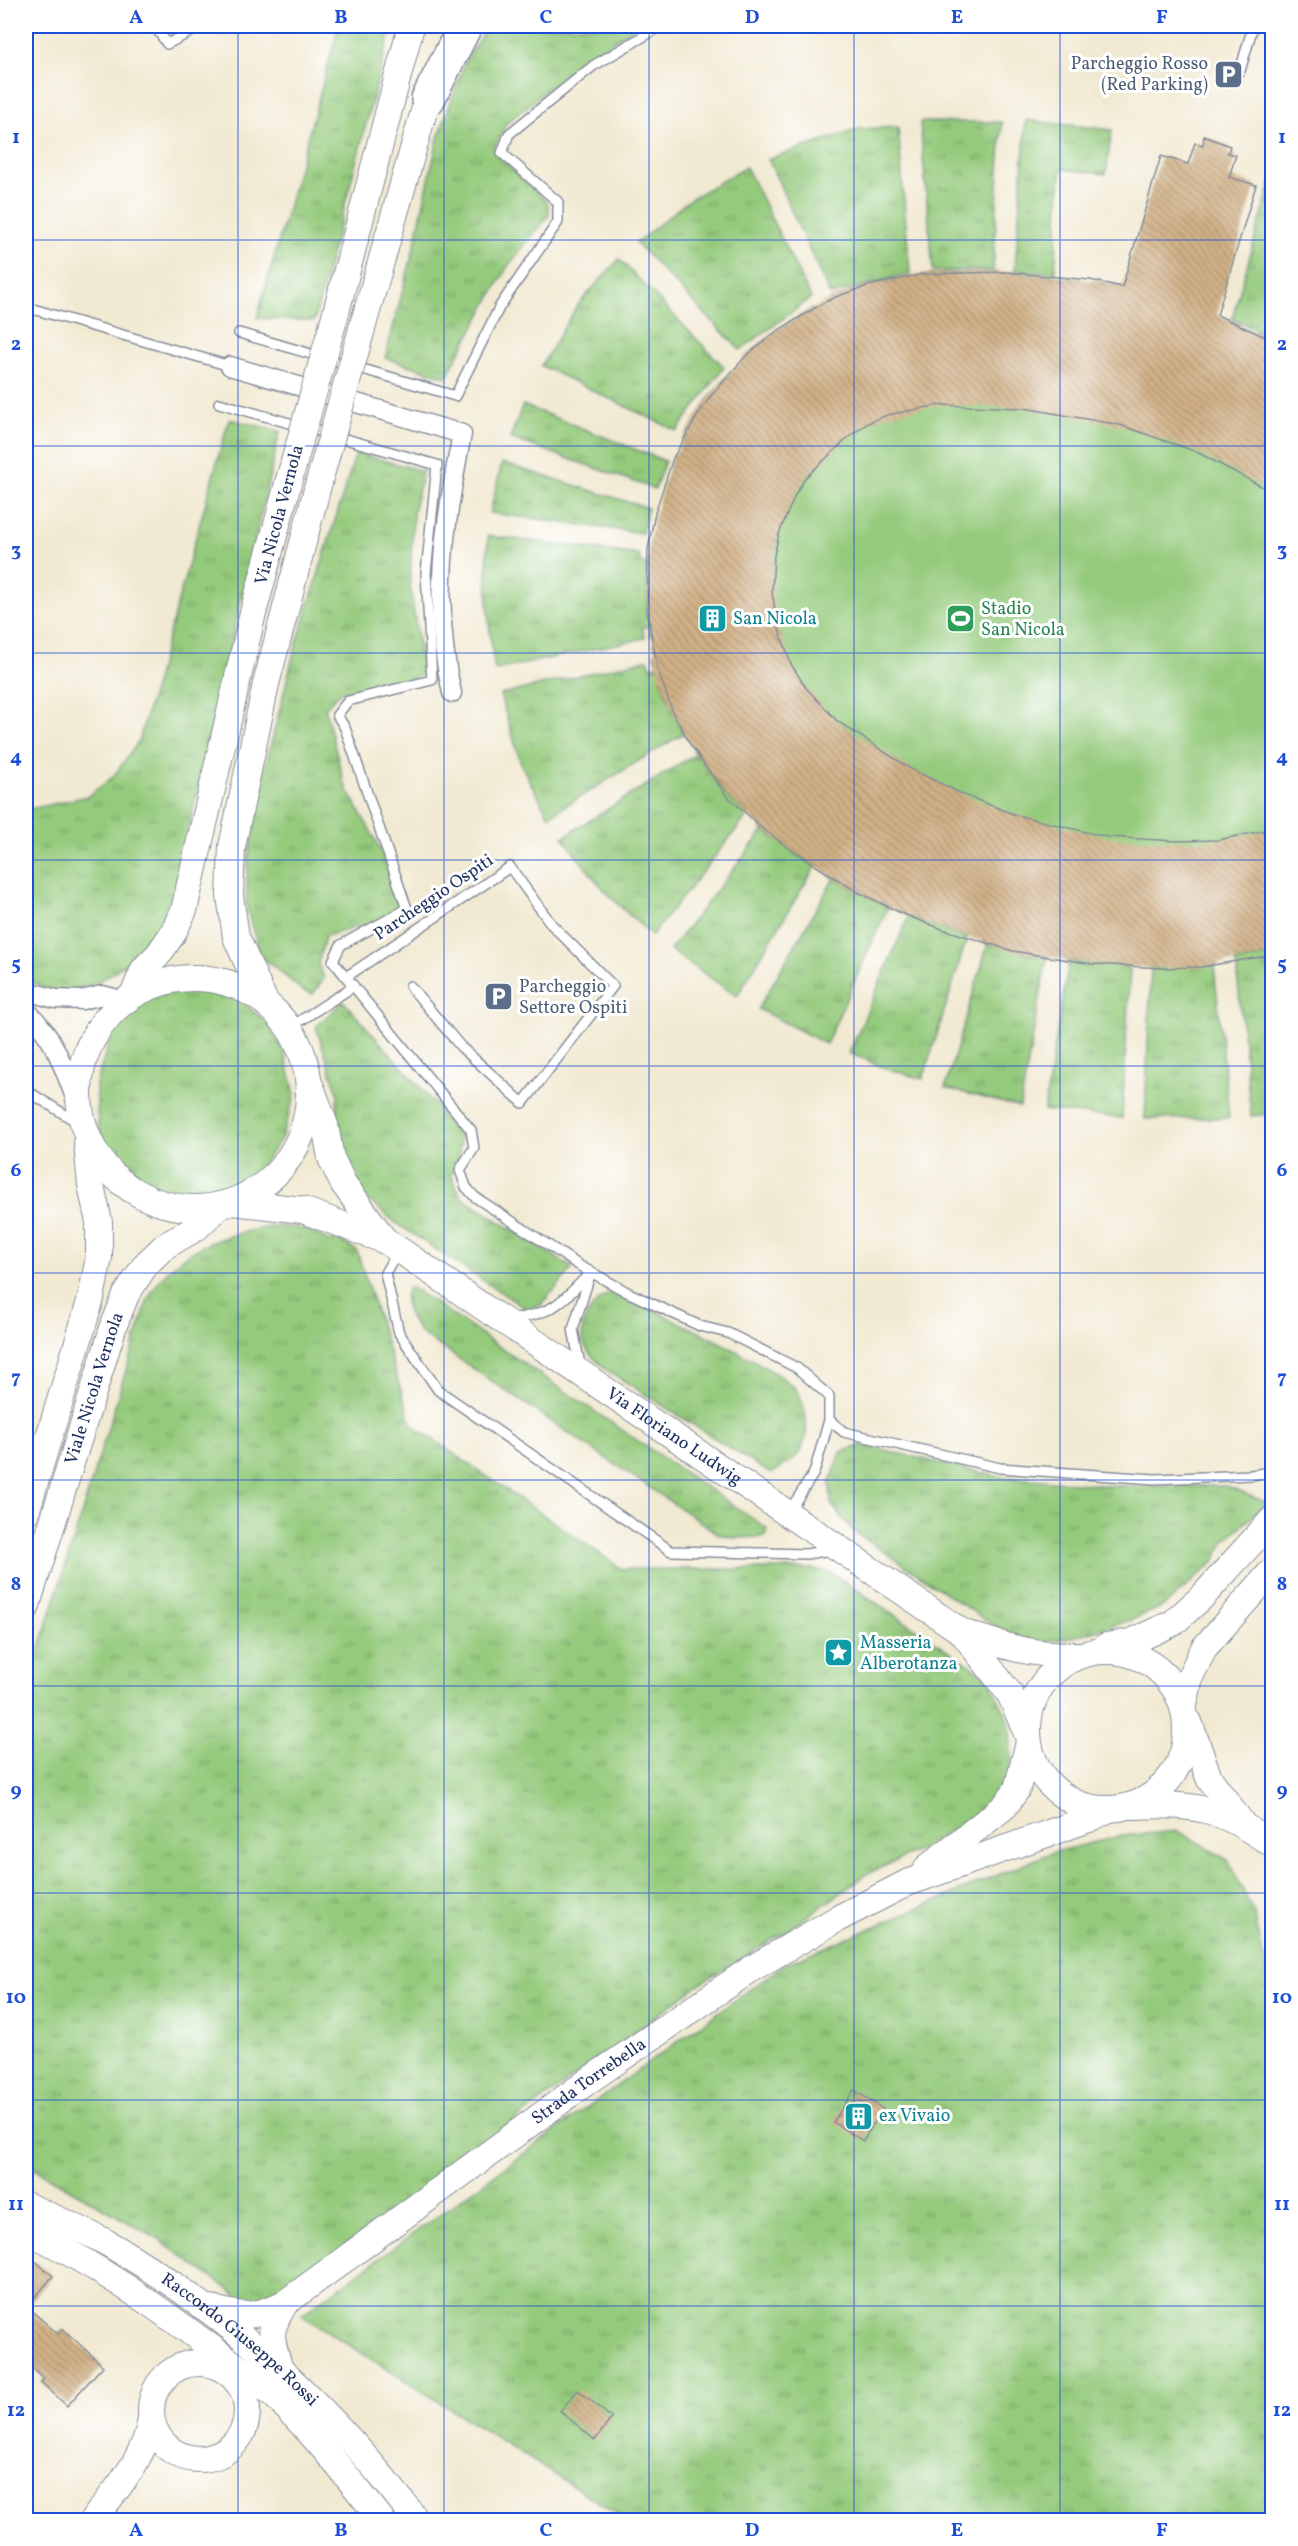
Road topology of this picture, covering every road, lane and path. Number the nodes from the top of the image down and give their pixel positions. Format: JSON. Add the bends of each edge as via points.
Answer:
{"nodes":[{"id":1,"x":155,"y":26,"type":"edge"},
{"id":2,"x":202,"y":26,"type":"edge"},
{"id":3,"x":404,"y":26,"type":"edge"},
{"id":4,"x":411,"y":26,"type":"edge"},
{"id":5,"x":448,"y":26,"type":"edge"},
{"id":6,"x":465,"y":26,"type":"edge"},
{"id":7,"x":661,"y":26,"type":"edge"},
{"id":8,"x":1253,"y":26,"type":"edge"},
{"id":9,"x":1240,"y":71,"type":"dead end"},
{"id":10,"x":396,"y":76,"type":"junction"},
{"id":11,"x":428,"y":99,"type":"junction"},
{"id":12,"x":26,"y":307,"type":"edge"},
{"id":13,"x":239,"y":333,"type":"dead end"},
{"id":14,"x":230,"y":366,"type":"joint"},
{"id":15,"x":219,"y":402,"type":"dead end"},
{"id":16,"x":452,"y":693,"type":"dead end"},
{"id":17,"x":346,"y":977,"type":"junction"},
{"id":18,"x":354,"y":986,"type":"junction"},
{"id":19,"x":410,"y":986,"type":"dead end"},
{"id":20,"x":26,"y":991,"type":"edge"},
{"id":21,"x":129,"y":998,"type":"junction"},
{"id":22,"x":264,"y":1002,"type":"junction"},
{"id":23,"x":26,"y":1010,"type":"edge"},
{"id":24,"x":289,"y":1029,"type":"junction"},
{"id":25,"x":308,"y":1080,"type":"junction"},
{"id":26,"x":26,"y":1090,"type":"edge"},
{"id":27,"x":83,"y":1123,"type":"junction"},
{"id":28,"x":226,"y":1204,"type":"junction"},
{"id":29,"x":392,"y":1246,"type":"junction"},
{"id":30,"x":591,"y":1272,"type":"junction"},
{"id":31,"x":502,"y":1320,"type":"junction"},
{"id":32,"x":583,"y":1375,"type":"junction"},
{"id":33,"x":829,"y":1420,"type":"junction"},
{"id":34,"x":1272,"y":1472,"type":"edge"},
{"id":35,"x":26,"y":1512,"type":"edge"},
{"id":36,"x":788,"y":1513,"type":"junction"},
{"id":37,"x":1272,"y":1520,"type":"edge"},
{"id":38,"x":840,"y":1549,"type":"junction"},
{"id":39,"x":1272,"y":1571,"type":"edge"},
{"id":40,"x":26,"y":1608,"type":"edge"},
{"id":41,"x":962,"y":1632,"type":"junction"},
{"id":42,"x":1086,"y":1652,"type":"junction"},
{"id":43,"x":1185,"y":1710,"type":"junction"},
{"id":44,"x":1027,"y":1739,"type":"junction"},
{"id":45,"x":1133,"y":1806,"type":"junction"},
{"id":46,"x":1107,"y":1810,"type":"junction"},
{"id":47,"x":1241,"y":1822,"type":"junction"},
{"id":48,"x":1272,"y":1844,"type":"edge"},
{"id":49,"x":907,"y":1883,"type":"junction"},
{"id":50,"x":26,"y":2186,"type":"edge"},
{"id":51,"x":26,"y":2205,"type":"edge"},
{"id":52,"x":26,"y":2230,"type":"edge"},
{"id":53,"x":108,"y":2243,"type":"junction"},
{"id":54,"x":285,"y":2303,"type":"junction"},
{"id":55,"x":204,"y":2307,"type":"junction"},
{"id":56,"x":204,"y":2343,"type":"junction"},
{"id":57,"x":280,"y":2370,"type":"junction"},
{"id":58,"x":228,"y":2373,"type":"junction"},
{"id":59,"x":273,"y":2395,"type":"junction"},
{"id":60,"x":151,"y":2418,"type":"junction"},
{"id":61,"x":175,"y":2453,"type":"junction"},
{"id":62,"x":135,"y":2463,"type":"junction"},
{"id":63,"x":93,"y":2520,"type":"edge"},
{"id":64,"x":381,"y":2520,"type":"edge"},
{"id":65,"x":416,"y":2520,"type":"edge"}],
"edges":[{"from":1,"to":2,"type":"lane","via":[[167,44]]},
{"from":3,"to":10,"type":"main road"},
{"from":4,"to":10,"type":"main road","name":"Via Nicola Vernola"},
{"from":5,"to":11,"type":"main road","name":"Via Nicola Vernola"},
{"from":6,"to":11,"type":"highway"},
{"from":7,"to":13,"type":"lane","via":[[593,66],[509,134],[502,153],[558,202],[558,222],[500,306],[455,396]]},
{"from":8,"to":9,"type":"lane"},
{"from":10,"to":21,"type":"main road","name":"Via Nicola Vernola","bridge":true,"via":[[252,617],[184,910]]},
{"from":11,"to":22,"type":"main road","name":"Via Nicola Vernola","bridge":true,"via":[[317,489],[266,684],[232,847],[230,896],[236,938]]},
{"from":12,"to":14,"type":"lane"},
{"from":14,"to":16,"type":"street","via":[[462,434],[446,520],[440,611]]},
{"from":15,"to":17,"type":"lane","via":[[437,465],[426,573],[432,680],[348,701],[337,715],[345,728],[407,909],[341,945],[333,961]]},
{"from":17,"to":18,"type":"lane"},
{"from":17,"to":19,"type":"lane","name":"Parcheggio Ospiti","via":[[510,867],[552,926],[613,986],[523,1103],[461,1047]]},
{"from":18,"to":24,"type":"lane"},
{"from":18,"to":30,"type":"lane","via":[[471,1130],[474,1148],[460,1170],[466,1187],[475,1197]]},
{"from":20,"to":21,"type":"street","via":[[56,999],[82,1000],[102,995]]},
{"from":21,"to":22,"type":"main road","via":[[158,983],[186,978],[214,979],[241,987]]},
{"from":21,"to":27,"type":"main road","name":"Viale Nicola Vernola","via":[[103,1023],[87,1050],[80,1080]]},
{"from":22,"to":24,"type":"main road"},
{"from":23,"to":27,"type":"street","via":[[53,1041]]},
{"from":24,"to":25,"type":"main road","via":[[302,1053]]},
{"from":25,"to":28,"type":"main road","via":[[303,1131],[292,1154],[262,1185]]},
{"from":25,"to":29,"type":"main road","via":[[325,1125],[331,1158],[343,1183]]},
{"from":26,"to":27,"type":"lane"},
{"from":27,"to":28,"type":"main road","via":[[102,1162],[125,1186],[154,1202],[186,1208]]},
{"from":27,"to":35,"type":"main road","name":"Viale Nicola Vernola","via":[[99,1222],[99,1257],[91,1298]]},
{"from":28,"to":29,"type":"main road","via":[[303,1210]]},
{"from":28,"to":40,"type":"main road","name":"Viale Nicola Vernola","via":[[165,1246],[146,1264],[126,1295]]},
{"from":29,"to":31,"type":"main road","name":"Via Floriano Ludwig"},
{"from":29,"to":38,"type":"lane","via":[[385,1273],[399,1333],[438,1390],[671,1551],[806,1554]]},
{"from":30,"to":31,"type":"lane","via":[[547,1312]]},
{"from":30,"to":32,"type":"lane","via":[[573,1329]]},
{"from":30,"to":33,"type":"lane","via":[[700,1326],[728,1333],[798,1368],[829,1396]]},
{"from":31,"to":32,"type":"main road","name":"Via Floriano Ludwig"},
{"from":32,"to":36,"type":"main road","name":"Via Floriano Ludwig"},
{"from":33,"to":34,"type":"lane","via":[[844,1432],[999,1468],[1154,1479]]},
{"from":33,"to":36,"type":"lane","via":[[814,1473]]},
{"from":36,"to":38,"type":"main road","name":"Via Floriano Ludwig"},
{"from":37,"to":42,"type":"main road","via":[[1173,1623],[1131,1642]]},
{"from":38,"to":41,"type":"main road","name":"Via Floriano Ludwig"},
{"from":39,"to":43,"type":"main road","via":[[1204,1648],[1190,1677]]},
{"from":41,"to":42,"type":"main road","via":[[1019,1651],[1051,1655]]},
{"from":41,"to":44,"type":"main road","via":[[1010,1694]]},
{"from":42,"to":43,"type":"main road","via":[[1115,1650],[1156,1667],[1172,1684]]},
{"from":42,"to":44,"type":"main road","via":[[1058,1668],[1040,1686],[1031,1708]]},
{"from":43,"to":45,"type":"main road","via":[[1183,1756],[1170,1779],[1153,1796]]},
{"from":43,"to":47,"type":"main road","via":[[1209,1778]]},
{"from":44,"to":46,"type":"main road","via":[[1035,1763],[1061,1795],[1085,1806]]},
{"from":44,"to":49,"type":"main road","via":[[1017,1789],[1005,1806]]},
{"from":45,"to":46,"type":"main road"},
{"from":45,"to":47,"type":"main road","via":[[1199,1807]]},
{"from":46,"to":49,"type":"main road"},
{"from":47,"to":48,"type":"main road"},
{"from":49,"to":54,"type":"main road","name":"Strada Torrebella","via":[[827,1924],[694,2006]]},
{"from":50,"to":53,"type":"main road"},
{"from":51,"to":53,"type":"main road","name":"Raccordo Giuseppe Rossi"},
{"from":52,"to":56,"type":"main road","via":[[131,2290]]},
{"from":53,"to":55,"type":"main road","name":"Raccordo Giuseppe Rossi"},
{"from":54,"to":55,"type":"main road","name":"Strada Torrebella","via":[[257,2315]]},
{"from":54,"to":57,"type":"main road","via":[[271,2334]]},
{"from":55,"to":57,"type":"main road","name":"Raccordo Giuseppe Rossi"},
{"from":56,"to":58,"type":"main road"},
{"from":56,"to":59,"type":"main road"},
{"from":57,"to":65,"type":"main road","name":"Raccordo Giuseppe Rossi","via":[[358,2448]]},
{"from":58,"to":59,"type":"main road"},
{"from":58,"to":60,"type":"main road","via":[[209,2363],[179,2367],[156,2388]]},
{"from":58,"to":61,"type":"main road","via":[[242,2388],[247,2403],[242,2433],[220,2455],[205,2459]]},
{"from":59,"to":64,"type":"main road"},
{"from":60,"to":61,"type":"main road","via":[[159,2438]]},
{"from":60,"to":62,"type":"main road"},
{"from":61,"to":62,"type":"main road","via":[[158,2452]]},
{"from":62,"to":63,"type":"main road"}]}
